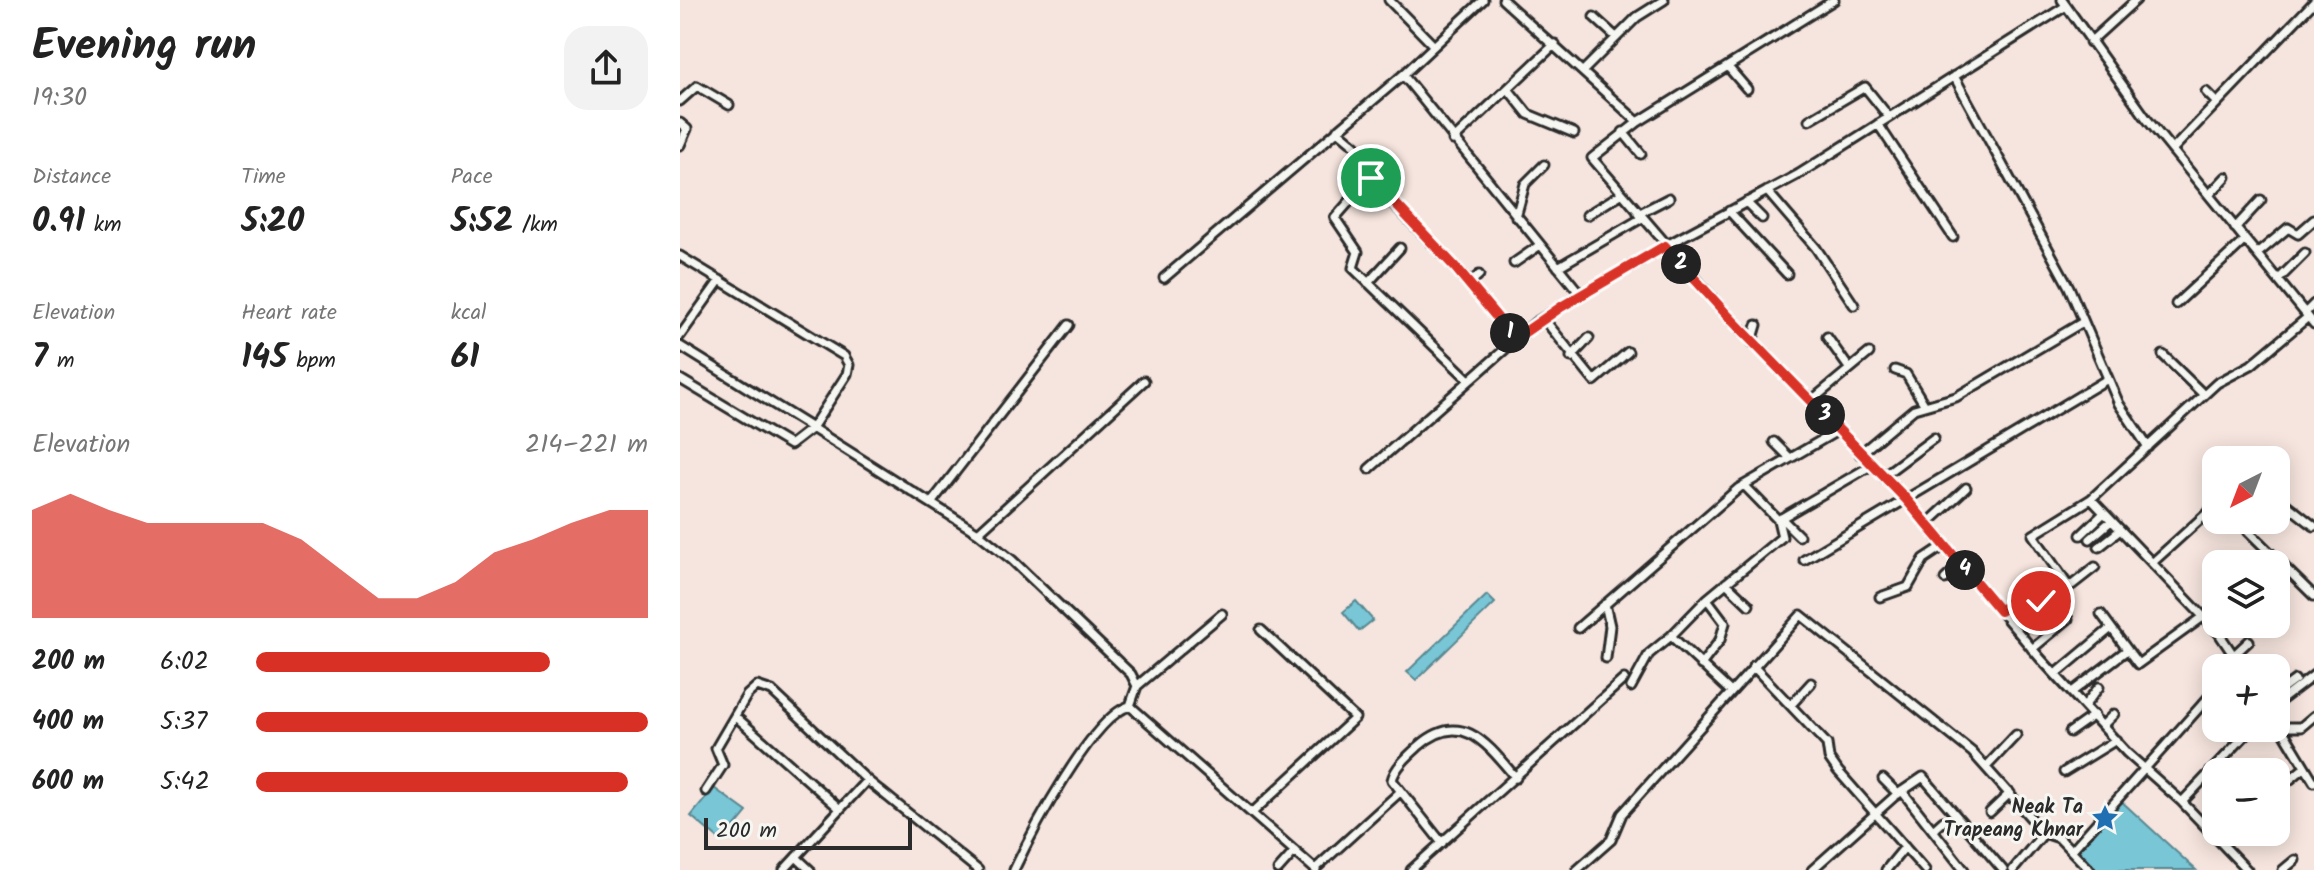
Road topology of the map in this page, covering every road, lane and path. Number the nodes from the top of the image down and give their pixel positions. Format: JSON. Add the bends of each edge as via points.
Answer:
{"nodes":[{"id":1,"x":1389,"y":0,"type":"edge"},
{"id":2,"x":1483,"y":0,"type":"edge"},
{"id":3,"x":1503,"y":0,"type":"edge"},
{"id":4,"x":1664,"y":0,"type":"edge"},
{"id":5,"x":1834,"y":0,"type":"edge"},
{"id":6,"x":2136,"y":0,"type":"edge"},
{"id":7,"x":2314,"y":2,"type":"edge"},
{"id":8,"x":2064,"y":3,"type":"edge"},
{"id":9,"x":1594,"y":17,"type":"dead end"},
{"id":10,"x":1616,"y":37,"type":"junction"},
{"id":11,"x":2090,"y":42,"type":"junction"},
{"id":12,"x":1555,"y":44,"type":"junction"},
{"id":13,"x":1434,"y":46,"type":"junction"},
{"id":14,"x":1728,"y":67,"type":"junction"},
{"id":15,"x":1584,"y":70,"type":"junction"},
{"id":16,"x":1403,"y":75,"type":"junction"},
{"id":17,"x":1954,"y":76,"type":"junction"},
{"id":18,"x":1508,"y":89,"type":"junction"},
{"id":19,"x":1747,"y":89,"type":"dead end"},
{"id":20,"x":2206,"y":92,"type":"dead end"},
{"id":21,"x":680,"y":101,"type":"edge"},
{"id":22,"x":2216,"y":102,"type":"junction"},
{"id":23,"x":729,"y":105,"type":"dead end"},
{"id":24,"x":1889,"y":117,"type":"junction"},
{"id":25,"x":1539,"y":119,"type":"junction"},
{"id":26,"x":1809,"y":120,"type":"dead end"},
{"id":27,"x":1638,"y":122,"type":"junction"},
{"id":28,"x":680,"y":123,"type":"edge"},
{"id":29,"x":1878,"y":124,"type":"junction"},
{"id":30,"x":1337,"y":130,"type":"junction"},
{"id":31,"x":1546,"y":131,"type":"dead end"},
{"id":32,"x":1623,"y":132,"type":"junction"},
{"id":33,"x":1574,"y":133,"type":"dead end"},
{"id":34,"x":1453,"y":140,"type":"junction"},
{"id":35,"x":680,"y":145,"type":"edge"},
{"id":36,"x":1356,"y":146,"type":"dead end"},
{"id":37,"x":2172,"y":150,"type":"junction"},
{"id":38,"x":1641,"y":154,"type":"dead end"},
{"id":39,"x":1544,"y":165,"type":"dead end"},
{"id":40,"x":2226,"y":177,"type":"dead end"},
{"id":41,"x":1767,"y":191,"type":"junction"},
{"id":42,"x":1621,"y":194,"type":"junction"},
{"id":43,"x":2209,"y":195,"type":"junction"},
{"id":44,"x":1669,"y":198,"type":"dead end"},
{"id":45,"x":2261,"y":200,"type":"dead end"},
{"id":46,"x":1746,"y":202,"type":"junction"},
{"id":47,"x":1729,"y":211,"type":"junction"},
{"id":48,"x":1587,"y":215,"type":"dead end"},
{"id":49,"x":1640,"y":216,"type":"junction"},
{"id":50,"x":1516,"y":217,"type":"junction"},
{"id":51,"x":1762,"y":218,"type":"dead end"},
{"id":52,"x":2314,"y":220,"type":"edge"},
{"id":53,"x":2235,"y":228,"type":"junction"},
{"id":54,"x":1953,"y":237,"type":"dead end"},
{"id":55,"x":2245,"y":240,"type":"junction"},
{"id":56,"x":1540,"y":245,"type":"junction"},
{"id":57,"x":1665,"y":246,"type":"junction"},
{"id":58,"x":1400,"y":248,"type":"dead end"},
{"id":59,"x":2305,"y":253,"type":"dead end"},
{"id":60,"x":2257,"y":254,"type":"junction"},
{"id":61,"x":680,"y":256,"type":"edge"},
{"id":62,"x":1514,"y":263,"type":"dead end"},
{"id":63,"x":1558,"y":267,"type":"junction"},
{"id":64,"x":1787,"y":274,"type":"dead end"},
{"id":65,"x":1479,"y":275,"type":"dead end"},
{"id":66,"x":1164,"y":278,"type":"dead end"},
{"id":67,"x":720,"y":280,"type":"junction"},
{"id":68,"x":2278,"y":280,"type":"junction"},
{"id":69,"x":1368,"y":283,"type":"junction"},
{"id":70,"x":1469,"y":284,"type":"junction"},
{"id":71,"x":1581,"y":295,"type":"junction"},
{"id":72,"x":2176,"y":304,"type":"dead end"},
{"id":73,"x":2314,"y":304,"type":"edge"},
{"id":74,"x":1854,"y":305,"type":"dead end"},
{"id":75,"x":2306,"y":315,"type":"junction"},
{"id":76,"x":1543,"y":318,"type":"junction"},
{"id":77,"x":2083,"y":322,"type":"junction"},
{"id":78,"x":2314,"y":324,"type":"edge"},
{"id":79,"x":1069,"y":325,"type":"dead end"},
{"id":80,"x":1757,"y":325,"type":"dead end"},
{"id":81,"x":680,"y":336,"type":"edge"},
{"id":82,"x":1827,"y":337,"type":"dead end"},
{"id":83,"x":1589,"y":338,"type":"dead end"},
{"id":84,"x":1515,"y":339,"type":"junction"},
{"id":85,"x":1752,"y":342,"type":"junction"},
{"id":86,"x":680,"y":346,"type":"edge"},
{"id":87,"x":1628,"y":352,"type":"dead end"},
{"id":88,"x":1869,"y":353,"type":"dead end"},
{"id":89,"x":2163,"y":355,"type":"dead end"},
{"id":90,"x":1571,"y":357,"type":"junction"},
{"id":91,"x":1849,"y":368,"type":"junction"},
{"id":92,"x":1895,"y":370,"type":"dead end"},
{"id":93,"x":680,"y":379,"type":"edge"},
{"id":94,"x":1468,"y":379,"type":"junction"},
{"id":95,"x":2106,"y":380,"type":"junction"},
{"id":96,"x":1144,"y":381,"type":"dead end"},
{"id":97,"x":2204,"y":395,"type":"junction"},
{"id":98,"x":1811,"y":401,"type":"junction"},
{"id":99,"x":1924,"y":404,"type":"junction"},
{"id":100,"x":812,"y":428,"type":"junction"},
{"id":101,"x":1839,"y":430,"type":"junction"},
{"id":102,"x":1934,"y":438,"type":"dead end"},
{"id":103,"x":1774,"y":442,"type":"dead end"},
{"id":104,"x":2148,"y":447,"type":"junction"},
{"id":105,"x":1860,"y":454,"type":"junction"},
{"id":106,"x":1790,"y":458,"type":"junction"},
{"id":107,"x":1872,"y":465,"type":"junction"},
{"id":108,"x":1369,"y":469,"type":"dead end"},
{"id":109,"x":1883,"y":476,"type":"junction"},
{"id":110,"x":1744,"y":485,"type":"junction"},
{"id":111,"x":1966,"y":488,"type":"dead end"},
{"id":112,"x":1906,"y":499,"type":"junction"},
{"id":113,"x":2091,"y":499,"type":"junction"},
{"id":114,"x":932,"y":502,"type":"junction"},
{"id":115,"x":2290,"y":507,"type":"edge"},
{"id":116,"x":2104,"y":513,"type":"junction"},
{"id":117,"x":2202,"y":518,"type":"edge"},
{"id":118,"x":1780,"y":519,"type":"junction"},
{"id":119,"x":2111,"y":521,"type":"junction"},
{"id":120,"x":2313,"y":523,"type":"edge"},
{"id":121,"x":1927,"y":524,"type":"junction"},
{"id":122,"x":2119,"y":531,"type":"junction"},
{"id":123,"x":978,"y":533,"type":"junction"},
{"id":124,"x":2251,"y":534,"type":"edge"},
{"id":125,"x":2081,"y":535,"type":"dead end"},
{"id":126,"x":1799,"y":536,"type":"dead end"},
{"id":127,"x":2090,"y":539,"type":"dead end"},
{"id":128,"x":1945,"y":545,"type":"junction"},
{"id":129,"x":2099,"y":547,"type":"dead end"},
{"id":130,"x":2266,"y":550,"type":"edge"},
{"id":131,"x":1804,"y":560,"type":"dead end"},
{"id":132,"x":2152,"y":563,"type":"junction"},
{"id":133,"x":1960,"y":565,"type":"junction"},
{"id":134,"x":2095,"y":567,"type":"dead end"},
{"id":135,"x":2290,"y":574,"type":"edge"},
{"id":136,"x":1945,"y":579,"type":"dead end"},
{"id":137,"x":1726,"y":583,"type":"junction"},
{"id":138,"x":2032,"y":585,"type":"junction"},
{"id":139,"x":2053,"y":587,"type":"dead end"},
{"id":140,"x":2314,"y":596,"type":"edge"},
{"id":141,"x":1880,"y":597,"type":"dead end"},
{"id":142,"x":1707,"y":599,"type":"junction"},
{"id":143,"x":2041,"y":601,"type":"dead end"},
{"id":144,"x":1605,"y":604,"type":"junction"},
{"id":145,"x":1749,"y":605,"type":"dead end"},
{"id":146,"x":2000,"y":611,"type":"junction"},
{"id":147,"x":1222,"y":614,"type":"dead end"},
{"id":148,"x":2101,"y":614,"type":"dead end"},
{"id":149,"x":2202,"y":616,"type":"edge"},
{"id":150,"x":2202,"y":618,"type":"edge"},
{"id":151,"x":2068,"y":619,"type":"dead end"},
{"id":152,"x":1578,"y":628,"type":"dead end"},
{"id":153,"x":2111,"y":628,"type":"junction"},
{"id":154,"x":1261,"y":630,"type":"dead end"},
{"id":155,"x":1671,"y":636,"type":"junction"},
{"id":156,"x":2249,"y":641,"type":"dead end"},
{"id":157,"x":2032,"y":649,"type":"junction"},
{"id":158,"x":2127,"y":650,"type":"junction"},
{"id":159,"x":2235,"y":654,"type":"edge"},
{"id":160,"x":1606,"y":658,"type":"dead end"},
{"id":161,"x":1701,"y":665,"type":"junction"},
{"id":162,"x":1753,"y":666,"type":"junction"},
{"id":163,"x":2056,"y":674,"type":"junction"},
{"id":164,"x":2314,"y":675,"type":"edge"},
{"id":165,"x":1624,"y":679,"type":"dead end"},
{"id":166,"x":2295,"y":680,"type":"dead end"},
{"id":167,"x":1811,"y":683,"type":"dead end"},
{"id":168,"x":2290,"y":684,"type":"edge"},
{"id":169,"x":1137,"y":686,"type":"junction"},
{"id":170,"x":1631,"y":687,"type":"dead end"},
{"id":171,"x":2099,"y":687,"type":"dead end"},
{"id":172,"x":1731,"y":692,"type":"junction"},
{"id":173,"x":2072,"y":692,"type":"junction"},
{"id":174,"x":2290,"y":693,"type":"edge"},
{"id":175,"x":1791,"y":705,"type":"junction"},
{"id":176,"x":2085,"y":705,"type":"junction"},
{"id":177,"x":2202,"y":705,"type":"edge"},
{"id":178,"x":1130,"y":706,"type":"junction"},
{"id":179,"x":2114,"y":714,"type":"dead end"},
{"id":180,"x":2094,"y":715,"type":"junction"},
{"id":181,"x":735,"y":716,"type":"junction"},
{"id":182,"x":2314,"y":716,"type":"edge"},
{"id":183,"x":2103,"y":725,"type":"junction"},
{"id":184,"x":2290,"y":727,"type":"edge"},
{"id":185,"x":2070,"y":732,"type":"dead end"},
{"id":186,"x":2016,"y":735,"type":"dead end"},
{"id":187,"x":2116,"y":740,"type":"junction"},
{"id":188,"x":2239,"y":742,"type":"edge"},
{"id":189,"x":2289,"y":742,"type":"edge"},
{"id":190,"x":1987,"y":766,"type":"junction"},
{"id":191,"x":2304,"y":768,"type":"junction"},
{"id":192,"x":2145,"y":769,"type":"junction"},
{"id":193,"x":2064,"y":772,"type":"dead end"},
{"id":194,"x":1516,"y":778,"type":"junction"},
{"id":195,"x":1883,"y":779,"type":"dead end"},
{"id":196,"x":867,"y":780,"type":"junction"},
{"id":197,"x":2290,"y":780,"type":"edge"},
{"id":198,"x":2314,"y":782,"type":"edge"},
{"id":199,"x":706,"y":791,"type":"dead end"},
{"id":200,"x":1400,"y":792,"type":"junction"},
{"id":201,"x":1900,"y":792,"type":"junction"},
{"id":202,"x":2010,"y":793,"type":"junction"},
{"id":203,"x":2182,"y":802,"type":"junction"},
{"id":204,"x":839,"y":808,"type":"junction"},
{"id":205,"x":1253,"y":812,"type":"junction"},
{"id":206,"x":1990,"y":812,"type":"dead end"},
{"id":207,"x":1876,"y":813,"type":"junction"},
{"id":208,"x":1943,"y":821,"type":"dead end"},
{"id":209,"x":2202,"y":823,"type":"edge"},
{"id":210,"x":1933,"y":830,"type":"junction"},
{"id":211,"x":2044,"y":833,"type":"junction"},
{"id":212,"x":1442,"y":843,"type":"junction"},
{"id":213,"x":2225,"y":846,"type":"edge"},
{"id":214,"x":1905,"y":847,"type":"junction"},
{"id":215,"x":2072,"y":850,"type":"junction"},
{"id":216,"x":1295,"y":851,"type":"junction"},
{"id":217,"x":796,"y":857,"type":"junction"},
{"id":218,"x":2295,"y":860,"type":"dead end"},
{"id":219,"x":1315,"y":869,"type":"edge"},
{"id":220,"x":784,"y":870,"type":"edge"},
{"id":221,"x":810,"y":870,"type":"edge"},
{"id":222,"x":978,"y":870,"type":"edge"},
{"id":223,"x":1014,"y":870,"type":"edge"},
{"id":224,"x":1278,"y":870,"type":"edge"},
{"id":225,"x":1411,"y":870,"type":"edge"},
{"id":226,"x":1577,"y":870,"type":"edge"},
{"id":227,"x":1812,"y":870,"type":"edge"},
{"id":228,"x":1886,"y":870,"type":"edge"},
{"id":229,"x":1925,"y":870,"type":"edge"},
{"id":230,"x":1964,"y":870,"type":"edge"},
{"id":231,"x":2003,"y":870,"type":"edge"},
{"id":232,"x":2013,"y":870,"type":"edge"},
{"id":233,"x":2090,"y":870,"type":"edge"},
{"id":234,"x":2247,"y":870,"type":"edge"},
{"id":235,"x":2283,"y":870,"type":"edge"}],
"edges":[{"from":1,"to":13,"type":"street"},
{"from":2,"to":13,"type":"street"},
{"from":3,"to":12,"type":"street"},
{"from":4,"to":10,"type":"street"},
{"from":5,"to":14,"type":"street"},
{"from":6,"to":11,"type":"street"},
{"from":7,"to":22,"type":"street"},
{"from":8,"to":11,"type":"street"},
{"from":8,"to":17,"type":"street"},
{"from":9,"to":10,"type":"street"},
{"from":10,"to":15,"type":"street"},
{"from":11,"to":37,"type":"street"},
{"from":12,"to":15,"type":"street"},
{"from":12,"to":18,"type":"street"},
{"from":13,"to":16,"type":"street"},
{"from":14,"to":19,"type":"street"},
{"from":14,"to":27,"type":"street"},
{"from":15,"to":27,"type":"street"},
{"from":16,"to":30,"type":"street"},
{"from":16,"to":34,"type":"street"},
{"from":17,"to":24,"type":"street"},
{"from":17,"to":77,"type":"street"},
{"from":18,"to":25,"type":"street","via":[[1528,114]]},
{"from":18,"to":34,"type":"street"},
{"from":20,"to":22,"type":"street"},
{"from":21,"to":23,"type":"street","via":[[697,86]]},
{"from":22,"to":37,"type":"street"},
{"from":24,"to":26,"type":"street","via":[[1865,87]]},
{"from":24,"to":29,"type":"street"},
{"from":25,"to":31,"type":"street"},
{"from":25,"to":33,"type":"street"},
{"from":27,"to":32,"type":"street"},
{"from":28,"to":35,"type":"street","via":[[687,129]]},
{"from":29,"to":41,"type":"street"},
{"from":29,"to":54,"type":"street"},
{"from":30,"to":36,"type":"street"},
{"from":30,"to":66,"type":"street"},
{"from":32,"to":38,"type":"street"},
{"from":32,"to":42,"type":"street","via":[[1592,156]]},
{"from":34,"to":50,"type":"street"},
{"from":37,"to":43,"type":"street"},
{"from":39,"to":50,"type":"street","via":[[1525,184]]},
{"from":40,"to":43,"type":"street"},
{"from":41,"to":46,"type":"street"},
{"from":41,"to":74,"type":"street","via":[[1816,248]]},
{"from":42,"to":48,"type":"street"},
{"from":42,"to":49,"type":"street"},
{"from":43,"to":53,"type":"street"},
{"from":44,"to":49,"type":"street"},
{"from":45,"to":53,"type":"street"},
{"from":46,"to":47,"type":"street"},
{"from":46,"to":51,"type":"street"},
{"from":47,"to":57,"type":"street"},
{"from":47,"to":64,"type":"street"},
{"from":49,"to":57,"type":"street"},
{"from":49,"to":63,"type":"street"},
{"from":50,"to":56,"type":"street"},
{"from":52,"to":60,"type":"street","via":[[2298,234],[2288,228]]},
{"from":53,"to":55,"type":"street"},
{"from":55,"to":60,"type":"street"},
{"from":55,"to":72,"type":"street"},
{"from":56,"to":62,"type":"street"},
{"from":56,"to":63,"type":"street"},
{"from":57,"to":71,"type":"street"},
{"from":57,"to":85,"type":"street"},
{"from":58,"to":69,"type":"street"},
{"from":59,"to":68,"type":"street"},
{"from":60,"to":68,"type":"street"},
{"from":61,"to":67,"type":"street"},
{"from":63,"to":71,"type":"street"},
{"from":65,"to":70,"type":"street"},
{"from":67,"to":81,"type":"street"},
{"from":67,"to":100,"type":"street","via":[[844,356],[847,374]]},
{"from":68,"to":75,"type":"street"},
{"from":69,"to":70,"type":"street","via":[[1352,268],[1359,253],[1335,218],[1372,178]]},
{"from":69,"to":94,"type":"street"},
{"from":70,"to":84,"type":"street"},
{"from":71,"to":76,"type":"street"},
{"from":73,"to":75,"type":"street"},
{"from":75,"to":78,"type":"street"},
{"from":75,"to":97,"type":"street","via":[[2251,365]]},
{"from":76,"to":84,"type":"street"},
{"from":76,"to":90,"type":"street"},
{"from":77,"to":95,"type":"street"},
{"from":77,"to":99,"type":"street","via":[[1956,397]]},
{"from":79,"to":114,"type":"street"},
{"from":80,"to":85,"type":"street"},
{"from":82,"to":91,"type":"street"},
{"from":83,"to":90,"type":"street"},
{"from":84,"to":94,"type":"street"},
{"from":85,"to":98,"type":"street"},
{"from":86,"to":100,"type":"street"},
{"from":87,"to":90,"type":"street","via":[[1594,381]]},
{"from":88,"to":91,"type":"street"},
{"from":89,"to":97,"type":"street"},
{"from":91,"to":98,"type":"street"},
{"from":92,"to":99,"type":"street","via":[[1906,374]]},
{"from":93,"to":100,"type":"street","via":[[790,445]]},
{"from":94,"to":108,"type":"street"},
{"from":95,"to":104,"type":"street"},
{"from":95,"to":112,"type":"street"},
{"from":96,"to":123,"type":"street"},
{"from":97,"to":104,"type":"street"},
{"from":98,"to":101,"type":"street"},
{"from":99,"to":105,"type":"street"},
{"from":100,"to":114,"type":"street"},
{"from":101,"to":105,"type":"street"},
{"from":101,"to":106,"type":"street"},
{"from":102,"to":109,"type":"street"},
{"from":103,"to":106,"type":"street"},
{"from":104,"to":113,"type":"street"},
{"from":105,"to":107,"type":"street"},
{"from":106,"to":110,"type":"street"},
{"from":107,"to":109,"type":"street"},
{"from":107,"to":118,"type":"street"},
{"from":109,"to":112,"type":"street"},
{"from":110,"to":118,"type":"street"},
{"from":110,"to":144,"type":"street"},
{"from":111,"to":121,"type":"street"},
{"from":112,"to":121,"type":"street"},
{"from":112,"to":131,"type":"street"},
{"from":113,"to":116,"type":"street"},
{"from":113,"to":134,"type":"street","via":[[2033,535],[2067,584]]},
{"from":114,"to":123,"type":"street"},
{"from":115,"to":120,"type":"street"},
{"from":116,"to":119,"type":"street"},
{"from":116,"to":125,"type":"street"},
{"from":117,"to":132,"type":"street"},
{"from":118,"to":126,"type":"street"},
{"from":118,"to":137,"type":"street","via":[[1782,537]]},
{"from":119,"to":122,"type":"street"},
{"from":119,"to":127,"type":"street"},
{"from":121,"to":128,"type":"street"},
{"from":122,"to":129,"type":"street"},
{"from":122,"to":132,"type":"street"},
{"from":123,"to":169,"type":"street","via":[[1087,629]]},
{"from":124,"to":130,"type":"street"},
{"from":128,"to":133,"type":"street"},
{"from":128,"to":141,"type":"street","via":[[1924,559],[1908,587]]},
{"from":132,"to":149,"type":"street"},
{"from":133,"to":136,"type":"street"},
{"from":133,"to":146,"type":"street"},
{"from":135,"to":140,"type":"street"},
{"from":137,"to":142,"type":"street"},
{"from":137,"to":145,"type":"street"},
{"from":138,"to":139,"type":"street","via":[[2044,576]]},
{"from":138,"to":143,"type":"street"},
{"from":138,"to":146,"type":"street"},
{"from":142,"to":155,"type":"street"},
{"from":142,"to":161,"type":"street","via":[[1725,623],[1720,640]]},
{"from":144,"to":152,"type":"street"},
{"from":144,"to":160,"type":"street","via":[[1610,626]]},
{"from":146,"to":157,"type":"street"},
{"from":147,"to":169,"type":"street"},
{"from":148,"to":153,"type":"street"},
{"from":150,"to":158,"type":"street","via":[[2140,664]]},
{"from":151,"to":157,"type":"street"},
{"from":153,"to":158,"type":"street"},
{"from":153,"to":163,"type":"street"},
{"from":154,"to":205,"type":"street","via":[[1355,718]]},
{"from":155,"to":161,"type":"street"},
{"from":155,"to":170,"type":"street","via":[[1649,654]]},
{"from":156,"to":159,"type":"street"},
{"from":157,"to":163,"type":"street"},
{"from":158,"to":173,"type":"street"},
{"from":161,"to":172,"type":"street"},
{"from":162,"to":172,"type":"street"},
{"from":162,"to":175,"type":"street"},
{"from":162,"to":190,"type":"street","via":[[1796,616],[1804,616]]},
{"from":163,"to":173,"type":"street"},
{"from":164,"to":174,"type":"street"},
{"from":165,"to":194,"type":"street"},
{"from":166,"to":168,"type":"street"},
{"from":167,"to":175,"type":"street"},
{"from":169,"to":178,"type":"street"},
{"from":171,"to":176,"type":"street"},
{"from":172,"to":226,"type":"street","via":[[1622,814],[1611,840]]},
{"from":173,"to":176,"type":"street"},
{"from":175,"to":207,"type":"street","via":[[1827,744],[1829,758]]},
{"from":176,"to":180,"type":"street"},
{"from":177,"to":192,"type":"street"},
{"from":178,"to":205,"type":"street"},
{"from":178,"to":223,"type":"street","via":[[1118,711],[1070,769]]},
{"from":179,"to":183,"type":"street"},
{"from":180,"to":183,"type":"street"},
{"from":180,"to":185,"type":"street"},
{"from":181,"to":196,"type":"street","via":[[753,689],[764,686]]},
{"from":181,"to":199,"type":"street","via":[[716,748],[723,765]]},
{"from":181,"to":204,"type":"street"},
{"from":182,"to":184,"type":"street","via":[[2301,727]]},
{"from":183,"to":187,"type":"street"},
{"from":186,"to":190,"type":"street"},
{"from":187,"to":192,"type":"street"},
{"from":187,"to":193,"type":"street"},
{"from":188,"to":203,"type":"street"},
{"from":189,"to":191,"type":"street"},
{"from":190,"to":202,"type":"street"},
{"from":191,"to":197,"type":"street"},
{"from":191,"to":198,"type":"street"},
{"from":192,"to":203,"type":"street"},
{"from":192,"to":215,"type":"street"},
{"from":194,"to":200,"type":"street","via":[[1479,736],[1443,731],[1395,771],[1392,780]]},
{"from":194,"to":212,"type":"street"},
{"from":195,"to":201,"type":"street"},
{"from":196,"to":204,"type":"street"},
{"from":196,"to":222,"type":"street"},
{"from":200,"to":212,"type":"street"},
{"from":200,"to":219,"type":"street"},
{"from":201,"to":207,"type":"street"},
{"from":201,"to":210,"type":"street"},
{"from":201,"to":231,"type":"street","via":[[1919,777],[1927,779]]},
{"from":202,"to":206,"type":"street"},
{"from":202,"to":211,"type":"street"},
{"from":203,"to":209,"type":"street"},
{"from":204,"to":217,"type":"street"},
{"from":205,"to":216,"type":"street"},
{"from":207,"to":214,"type":"street"},
{"from":207,"to":227,"type":"street"},
{"from":208,"to":210,"type":"street"},
{"from":210,"to":230,"type":"street"},
{"from":211,"to":215,"type":"street"},
{"from":211,"to":232,"type":"street"},
{"from":212,"to":225,"type":"street"},
{"from":213,"to":234,"type":"street"},
{"from":214,"to":228,"type":"street"},
{"from":214,"to":229,"type":"street"},
{"from":215,"to":233,"type":"street"},
{"from":216,"to":219,"type":"street"},
{"from":216,"to":224,"type":"street"},
{"from":217,"to":220,"type":"street"},
{"from":217,"to":221,"type":"street"},
{"from":218,"to":235,"type":"street"}]}
